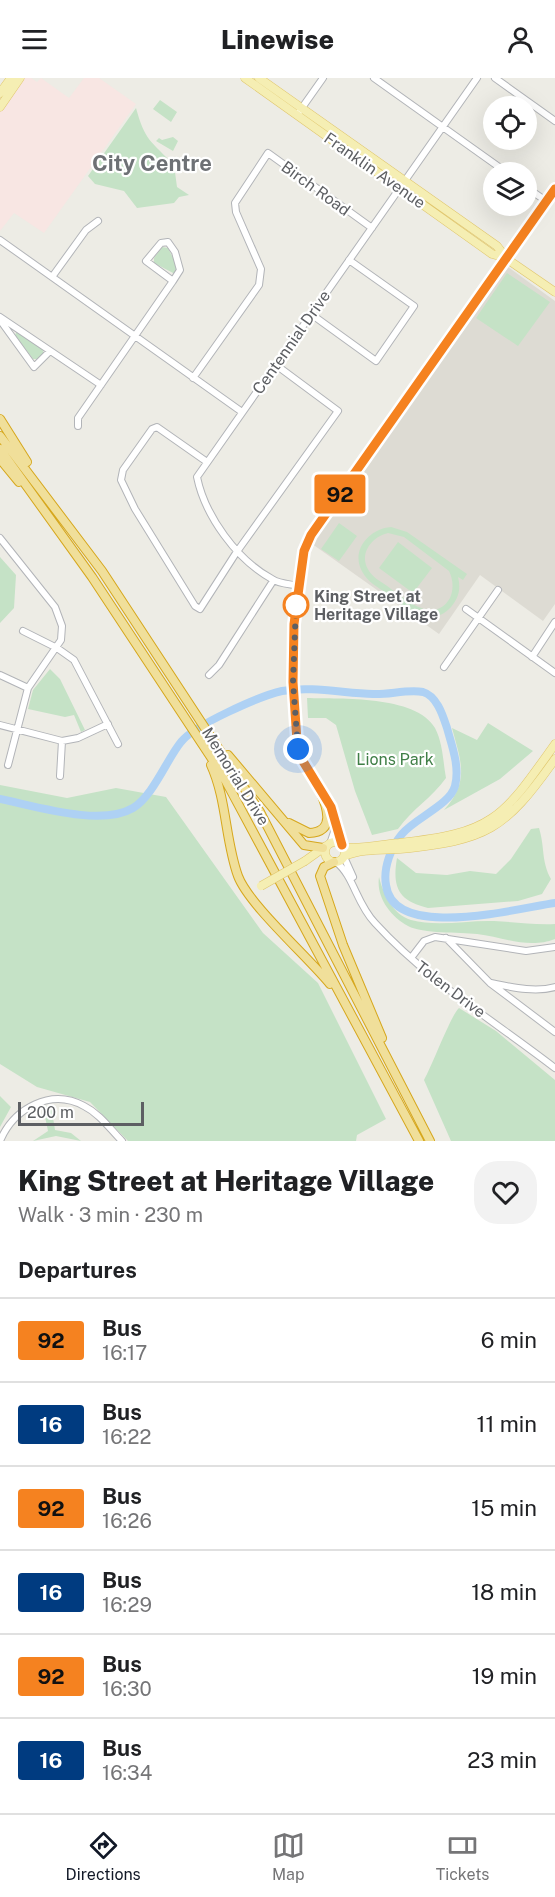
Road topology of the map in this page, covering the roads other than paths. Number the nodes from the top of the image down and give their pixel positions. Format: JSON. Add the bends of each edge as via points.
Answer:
{"nodes":[{"id":1,"x":11,"y":78,"type":"edge"},
{"id":2,"x":20,"y":78,"type":"edge"},
{"id":3,"x":245,"y":78,"type":"edge"},
{"id":4,"x":259,"y":78,"type":"edge"},
{"id":5,"x":323,"y":78,"type":"edge"},
{"id":6,"x":374,"y":78,"type":"edge"},
{"id":7,"x":477,"y":78,"type":"edge"},
{"id":8,"x":495,"y":78,"type":"edge"},
{"id":9,"x":0,"y":93,"type":"edge"},
{"id":10,"x":0,"y":107,"type":"edge"},
{"id":11,"x":300,"y":112,"type":"junction"},
{"id":12,"x":555,"y":121,"type":"edge"},
{"id":13,"x":442,"y":127,"type":"junction"},
{"id":14,"x":492,"y":162,"type":"edge"},
{"id":15,"x":402,"y":185,"type":"junction"},
{"id":16,"x":555,"y":189,"type":"edge"},
{"id":17,"x":537,"y":194,"type":"edge"},
{"id":18,"x":547,"y":200,"type":"junction"},
{"id":19,"x":555,"y":204,"type":"edge"},
{"id":20,"x":98,"y":221,"type":"dead end"},
{"id":21,"x":372,"y":228,"type":"junction"},
{"id":22,"x":0,"y":240,"type":"edge"},
{"id":23,"x":507,"y":259,"type":"junction"},
{"id":24,"x":350,"y":260,"type":"junction"},
{"id":25,"x":51,"y":278,"type":"junction"},
{"id":26,"x":173,"y":281,"type":"junction"},
{"id":27,"x":555,"y":292,"type":"edge"},
{"id":28,"x":311,"y":314,"type":"junction"},
{"id":29,"x":0,"y":318,"type":"edge"},
{"id":30,"x":135,"y":336,"type":"junction"},
{"id":31,"x":50,"y":351,"type":"junction"},
{"id":32,"x":276,"y":365,"type":"junction"},
{"id":33,"x":193,"y":378,"type":"junction"},
{"id":34,"x":101,"y":385,"type":"junction"},
{"id":35,"x":242,"y":412,"type":"junction"},
{"id":36,"x":0,"y":419,"type":"edge"},
{"id":37,"x":78,"y":426,"type":"dead end"},
{"id":38,"x":0,"y":436,"type":"edge"},
{"id":39,"x":0,"y":449,"type":"edge"},
{"id":40,"x":0,"y":459,"type":"edge"},
{"id":41,"x":207,"y":462,"type":"junction"},
{"id":42,"x":63,"y":518,"type":"junction"},
{"id":43,"x":64,"y":536,"type":"junction"},
{"id":44,"x":0,"y":538,"type":"edge"},
{"id":45,"x":236,"y":553,"type":"junction"},
{"id":46,"x":273,"y":581,"type":"junction"},
{"id":47,"x":299,"y":586,"type":"junction"},
{"id":48,"x":498,"y":590,"type":"dead end"},
{"id":49,"x":466,"y":609,"type":"dead end"},
{"id":50,"x":479,"y":618,"type":"junction"},
{"id":51,"x":555,"y":622,"type":"edge"},
{"id":52,"x":23,"y":631,"type":"dead end"},
{"id":53,"x":57,"y":648,"type":"junction"},
{"id":54,"x":532,"y":657,"type":"junction"},
{"id":55,"x":444,"y":667,"type":"dead end"},
{"id":56,"x":555,"y":673,"type":"edge"},
{"id":57,"x":0,"y":675,"type":"edge"},
{"id":58,"x":209,"y":675,"type":"dead end"},
{"id":59,"x":28,"y":688,"type":"junction"},
{"id":60,"x":108,"y":724,"type":"junction"},
{"id":61,"x":0,"y":725,"type":"edge"},
{"id":62,"x":17,"y":729,"type":"junction"},
{"id":63,"x":213,"y":738,"type":"junction"},
{"id":64,"x":62,"y":741,"type":"junction"},
{"id":65,"x":118,"y":744,"type":"dead end"},
{"id":66,"x":555,"y":744,"type":"edge"},
{"id":67,"x":202,"y":746,"type":"junction"},
{"id":68,"x":555,"y":759,"type":"edge"},
{"id":69,"x":8,"y":765,"type":"dead end"},
{"id":70,"x":60,"y":776,"type":"dead end"},
{"id":71,"x":320,"y":791,"type":"junction"},
{"id":72,"x":326,"y":801,"type":"junction"},
{"id":73,"x":285,"y":820,"type":"junction"},
{"id":74,"x":435,"y":842,"type":"junction"},
{"id":75,"x":327,"y":845,"type":"junction"},
{"id":76,"x":343,"y":846,"type":"junction"},
{"id":77,"x":349,"y":853,"type":"junction"},
{"id":78,"x":305,"y":861,"type":"junction"},
{"id":79,"x":333,"y":861,"type":"junction"},
{"id":80,"x":249,"y":891,"type":"junction"},
{"id":81,"x":357,"y":899,"type":"junction"},
{"id":82,"x":445,"y":938,"type":"junction"},
{"id":83,"x":468,"y":941,"type":"junction"},
{"id":84,"x":555,"y":947,"type":"edge"},
{"id":85,"x":464,"y":955,"type":"junction"},
{"id":86,"x":411,"y":958,"type":"junction"},
{"id":87,"x":490,"y":983,"type":"junction"},
{"id":88,"x":555,"y":987,"type":"edge"},
{"id":89,"x":516,"y":988,"type":"junction"},
{"id":90,"x":343,"y":1001,"type":"junction"},
{"id":91,"x":511,"y":1001,"type":"junction"},
{"id":92,"x":555,"y":1032,"type":"edge"},
{"id":93,"x":555,"y":1068,"type":"edge"},
{"id":94,"x":410,"y":1102,"type":"junction"},
{"id":95,"x":0,"y":1141,"type":"edge"},
{"id":96,"x":122,"y":1141,"type":"edge"},
{"id":97,"x":419,"y":1141,"type":"edge"},
{"id":98,"x":430,"y":1141,"type":"edge"}],
"edges":[{"from":1,"to":9,"type":"main road"},
{"from":2,"to":10,"type":"main road"},
{"from":3,"to":11,"type":"main road","name":"Franklin Avenue"},
{"from":4,"to":11,"type":"main road","name":"Franklin Avenue"},
{"from":5,"to":11,"type":"street"},
{"from":6,"to":13,"type":"street"},
{"from":7,"to":13,"type":"street","name":"Centennial Drive"},
{"from":8,"to":12,"type":"street"},
{"from":11,"to":15,"type":"main road","name":"Franklin Avenue"},
{"from":13,"to":14,"type":"street"},
{"from":13,"to":15,"type":"street","name":"Centennial Drive"},
{"from":15,"to":21,"type":"street","name":"Centennial Drive"},
{"from":15,"to":23,"type":"main road","name":"Franklin Avenue","via":[[497,246]]},
{"from":16,"to":18,"type":"street"},
{"from":17,"to":18,"type":"street"},
{"from":18,"to":19,"type":"street"},
{"from":18,"to":23,"type":"street"},
{"from":20,"to":25,"type":"street","via":[[86,230]]},
{"from":21,"to":24,"type":"street","name":"Centennial Drive"},
{"from":21,"to":33,"type":"street","name":"Birch Road","via":[[268,153],[235,203],[261,269],[259,285]]},
{"from":22,"to":25,"type":"street"},
{"from":23,"to":27,"type":"main road","name":"Franklin Avenue"},
{"from":23,"to":47,"type":"street","via":[[311,535],[304,551]]},
{"from":24,"to":28,"type":"street","name":"Centennial Drive"},
{"from":24,"to":28,"type":"street","via":[[414,306],[376,361]]},
{"from":25,"to":30,"type":"street"},
{"from":26,"to":26,"type":"street","via":[[180,270],[168,242],[160,243],[146,261]]},
{"from":26,"to":30,"type":"street"},
{"from":28,"to":32,"type":"street","name":"Centennial Drive"},
{"from":29,"to":31,"type":"street"},
{"from":29,"to":31,"type":"street","via":[[34,367]]},
{"from":30,"to":33,"type":"street"},
{"from":30,"to":34,"type":"street"},
{"from":31,"to":34,"type":"street"},
{"from":32,"to":35,"type":"street","name":"Centennial Drive"},
{"from":32,"to":45,"type":"street","via":[[338,411]]},
{"from":33,"to":35,"type":"street"},
{"from":34,"to":37,"type":"street","via":[[78,418]]},
{"from":35,"to":41,"type":"street","name":"Centennial Drive"},
{"from":36,"to":42,"type":"highway"},
{"from":38,"to":42,"type":"highway","name":"Memorial Drive"},
{"from":39,"to":43,"type":"highway","name":"Memorial Drive"},
{"from":40,"to":43,"type":"highway"},
{"from":41,"to":45,"type":"street","name":"Centennial Drive","via":[[197,477],[200,493]]},
{"from":41,"to":45,"type":"street","via":[[157,427],[123,470],[121,480],[195,606],[200,609]]},
{"from":42,"to":63,"type":"highway","name":"Memorial Drive"},
{"from":43,"to":67,"type":"highway","name":"Memorial Drive"},
{"from":44,"to":53,"type":"street","via":[[60,616],[61,640]]},
{"from":45,"to":46,"type":"street","name":"Centennial Drive"},
{"from":46,"to":47,"type":"street","name":"Centennial Drive"},
{"from":46,"to":58,"type":"street"},
{"from":47,"to":71,"type":"street","via":[[293,682],[298,749]]},
{"from":48,"to":50,"type":"street"},
{"from":49,"to":50,"type":"street"},
{"from":50,"to":54,"type":"street"},
{"from":50,"to":55,"type":"street"},
{"from":51,"to":54,"type":"street"},
{"from":52,"to":53,"type":"street"},
{"from":53,"to":59,"type":"street"},
{"from":53,"to":60,"type":"street","via":[[74,660]]},
{"from":54,"to":56,"type":"street"},
{"from":57,"to":59,"type":"street"},
{"from":59,"to":62,"type":"street"},
{"from":60,"to":64,"type":"street"},
{"from":60,"to":65,"type":"street"},
{"from":61,"to":62,"type":"street"},
{"from":62,"to":64,"type":"street"},
{"from":62,"to":69,"type":"street"},
{"from":63,"to":73,"type":"highway"},
{"from":63,"to":94,"type":"highway","name":"Memorial Drive","via":[[260,812]]},
{"from":64,"to":70,"type":"street"},
{"from":66,"to":74,"type":"main road","via":[[498,815],[471,830]]},
{"from":67,"to":80,"type":"highway","via":[[220,790],[239,878]]},
{"from":67,"to":90,"type":"highway","name":"Memorial Drive","via":[[248,818]]},
{"from":68,"to":74,"type":"main road","via":[[534,789],[503,820],[476,837]]},
{"from":71,"to":72,"type":"street"},
{"from":71,"to":73,"type":"highway","via":[[328,818],[322,829],[314,833],[303,831]]},
{"from":72,"to":75,"type":"street","via":[[334,825]]},
{"from":72,"to":76,"type":"street","via":[[336,817]]},
{"from":73,"to":75,"type":"highway","via":[[304,845]]},
{"from":74,"to":77,"type":"main road"},
{"from":75,"to":76,"type":"main road","via":[[336,842]]},
{"from":75,"to":78,"type":"main road"},
{"from":75,"to":79,"type":"main road","via":[[325,852]]},
{"from":76,"to":77,"type":"main road"},
{"from":77,"to":79,"type":"main road"},
{"from":77,"to":81,"type":"street","name":"Tolen Drive"},
{"from":78,"to":79,"type":"main road"},
{"from":78,"to":80,"type":"main road","bridge":true},
{"from":79,"to":81,"type":"street","name":"Tolen Drive","via":[[349,874]]},
{"from":79,"to":94,"type":"highway","via":[[320,876],[326,897]]},
{"from":80,"to":90,"type":"highway"},
{"from":81,"to":86,"type":"street","name":"Tolen Drive","via":[[374,923]]},
{"from":82,"to":83,"type":"street"},
{"from":82,"to":85,"type":"street"},
{"from":82,"to":86,"type":"street","via":[[428,939]]},
{"from":83,"to":84,"type":"street","via":[[526,951]]},
{"from":83,"to":85,"type":"street"},
{"from":85,"to":87,"type":"street"},
{"from":86,"to":93,"type":"street","name":"Tolen Drive"},
{"from":87,"to":89,"type":"street"},
{"from":87,"to":91,"type":"street"},
{"from":88,"to":89,"type":"street"},
{"from":89,"to":91,"type":"street"},
{"from":90,"to":97,"type":"highway","name":"Memorial Drive"},
{"from":91,"to":92,"type":"street"},
{"from":94,"to":98,"type":"highway","name":"Memorial Drive"},
{"from":95,"to":96,"type":"street","via":[[9,1124],[27,1107],[57,1099],[77,1102],[92,1110]]}]}
